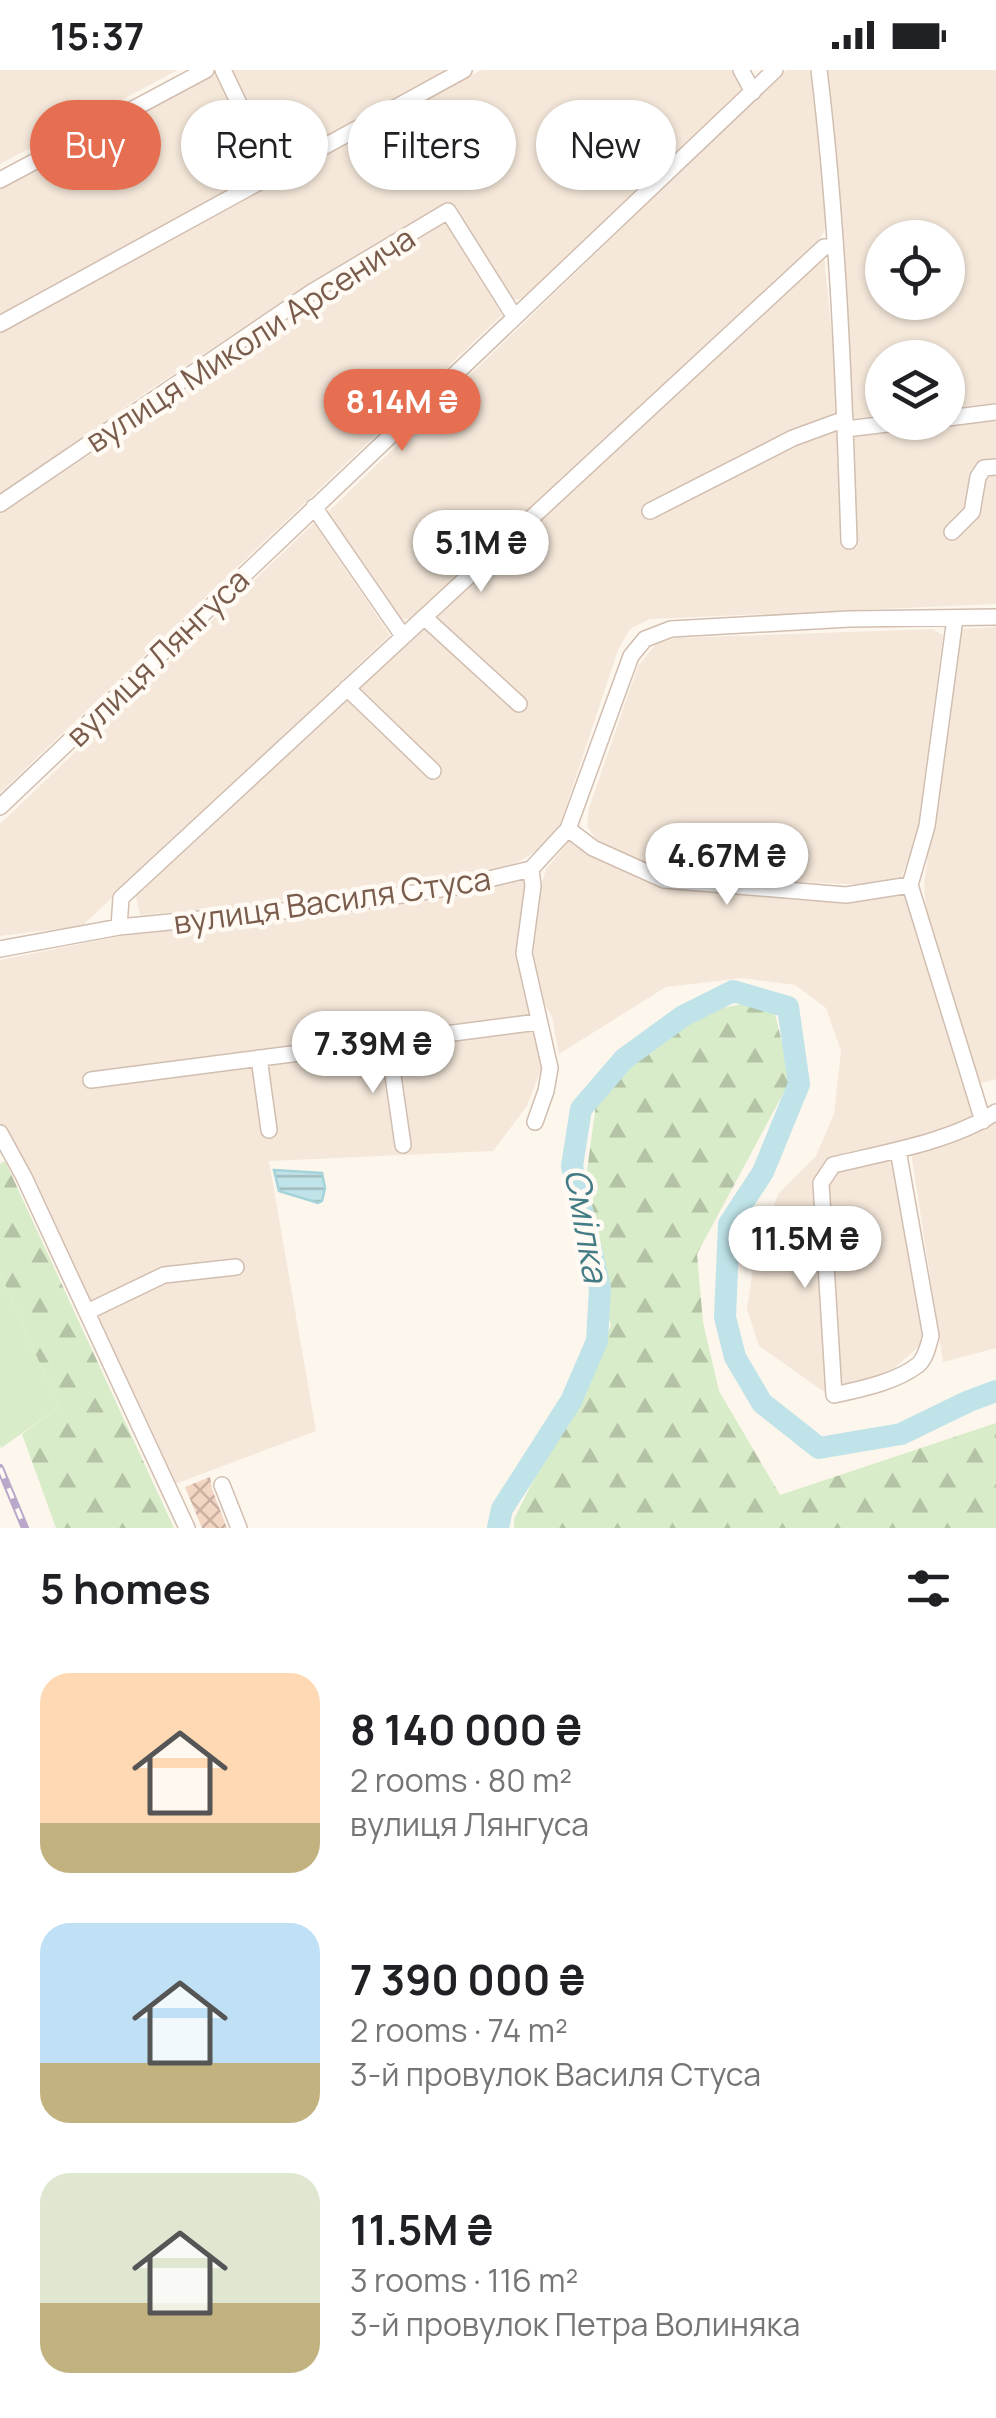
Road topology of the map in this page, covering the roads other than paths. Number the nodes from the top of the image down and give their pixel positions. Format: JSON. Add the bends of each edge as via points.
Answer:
{"nodes":[{"id":1,"x":206,"y":70,"type":"edge"},
{"id":2,"x":222,"y":70,"type":"edge"},
{"id":3,"x":464,"y":70,"type":"edge"},
{"id":4,"x":741,"y":70,"type":"edge"},
{"id":5,"x":776,"y":70,"type":"edge"},
{"id":6,"x":818,"y":70,"type":"edge"},
{"id":7,"x":752,"y":92,"type":"junction"},
{"id":8,"x":237,"y":100,"type":"edge"},
{"id":9,"x":328,"y":145,"type":"edge"},
{"id":10,"x":0,"y":180,"type":"edge"},
{"id":11,"x":246,"y":190,"type":"edge"},
{"id":12,"x":834,"y":247,"type":"junction"},
{"id":13,"x":514,"y":316,"type":"junction"},
{"id":14,"x":0,"y":324,"type":"edge"},
{"id":15,"x":996,"y":412,"type":"edge"},
{"id":16,"x":965,"y":416,"type":"edge"},
{"id":17,"x":865,"y":423,"type":"edge"},
{"id":18,"x":845,"y":424,"type":"junction"},
{"id":19,"x":996,"y":467,"type":"edge"},
{"id":20,"x":0,"y":504,"type":"edge"},
{"id":21,"x":314,"y":507,"type":"junction"},
{"id":22,"x":650,"y":512,"type":"dead end"},
{"id":23,"x":952,"y":532,"type":"dead end"},
{"id":24,"x":849,"y":541,"type":"dead end"},
{"id":25,"x":996,"y":616,"type":"edge"},
{"id":26,"x":424,"y":617,"type":"junction"},
{"id":27,"x":954,"y":618,"type":"junction"},
{"id":28,"x":403,"y":636,"type":"junction"},
{"id":29,"x":347,"y":688,"type":"junction"},
{"id":30,"x":520,"y":704,"type":"dead end"},
{"id":31,"x":433,"y":770,"type":"dead end"},
{"id":32,"x":0,"y":807,"type":"edge"},
{"id":33,"x":568,"y":829,"type":"junction"},
{"id":34,"x":531,"y":870,"type":"junction"},
{"id":35,"x":910,"y":885,"type":"junction"},
{"id":36,"x":119,"y":927,"type":"junction"},
{"id":37,"x":0,"y":949,"type":"edge"},
{"id":38,"x":538,"y":1022,"type":"junction"},
{"id":39,"x":388,"y":1041,"type":"junction"},
{"id":40,"x":259,"y":1058,"type":"junction"},
{"id":41,"x":91,"y":1080,"type":"dead end"},
{"id":42,"x":989,"y":1116,"type":"edge"},
{"id":43,"x":535,"y":1122,"type":"dead end"},
{"id":44,"x":269,"y":1130,"type":"dead end"},
{"id":45,"x":0,"y":1133,"type":"edge"},
{"id":46,"x":403,"y":1145,"type":"dead end"},
{"id":47,"x":898,"y":1150,"type":"junction"},
{"id":48,"x":236,"y":1267,"type":"dead end"},
{"id":49,"x":87,"y":1312,"type":"junction"},
{"id":50,"x":222,"y":1485,"type":"dead end"},
{"id":51,"x":186,"y":1528,"type":"edge"},
{"id":52,"x":239,"y":1528,"type":"edge"}],
"edges":[{"from":1,"to":10,"type":"street"},
{"from":2,"to":8,"type":"street"},
{"from":3,"to":9,"type":"street"},
{"from":4,"to":7,"type":"street"},
{"from":5,"to":7,"type":"street","name":"вулиця Лянгуса"},
{"from":6,"to":12,"type":"street"},
{"from":7,"to":13,"type":"street","name":"вулиця Лянгуса"},
{"from":11,"to":14,"type":"street"},
{"from":12,"to":18,"type":"street"},
{"from":12,"to":26,"type":"street","via":[[824,247]]},
{"from":13,"to":20,"type":"street","name":"вулиця Миколи Арсенича","via":[[448,211],[312,292]]},
{"from":13,"to":21,"type":"street","name":"вулиця Лянгуса"},
{"from":15,"to":16,"type":"street"},
{"from":17,"to":18,"type":"street"},
{"from":18,"to":22,"type":"street","via":[[793,438]]},
{"from":18,"to":24,"type":"street"},
{"from":19,"to":23,"type":"street","via":[[984,468],[972,512]]},
{"from":21,"to":28,"type":"street"},
{"from":21,"to":32,"type":"street","name":"вулиця Лянгуса"},
{"from":25,"to":27,"type":"street","name":"вулиця Василя Стуса"},
{"from":26,"to":28,"type":"street"},
{"from":26,"to":30,"type":"street"},
{"from":27,"to":33,"type":"street","name":"вулиця Василя Стуса","via":[[656,632],[624,670]]},
{"from":27,"to":35,"type":"street","via":[[927,826]]},
{"from":28,"to":29,"type":"street"},
{"from":29,"to":31,"type":"street"},
{"from":29,"to":36,"type":"street","via":[[120,898]]},
{"from":33,"to":34,"type":"street","name":"вулиця Василя Стуса"},
{"from":33,"to":35,"type":"street","via":[[593,848],[664,880],[846,896]]},
{"from":34,"to":36,"type":"street","name":"вулиця Василя Стуса","via":[[322,908]]},
{"from":34,"to":38,"type":"street","via":[[524,953]]},
{"from":35,"to":42,"type":"street"},
{"from":36,"to":37,"type":"street","name":"вулиця Василя Стуса"},
{"from":38,"to":39,"type":"street"},
{"from":38,"to":43,"type":"street","via":[[550,1068]]},
{"from":39,"to":40,"type":"street"},
{"from":39,"to":46,"type":"street"},
{"from":40,"to":41,"type":"street"},
{"from":40,"to":44,"type":"street"},
{"from":42,"to":47,"type":"street"},
{"from":45,"to":49,"type":"street"},
{"from":47,"to":47,"type":"street","via":[[931,1336],[918,1365],[834,1395],[821,1183],[833,1165]]},
{"from":48,"to":49,"type":"street","via":[[164,1275]]},
{"from":49,"to":51,"type":"street"},
{"from":50,"to":52,"type":"street"}]}
